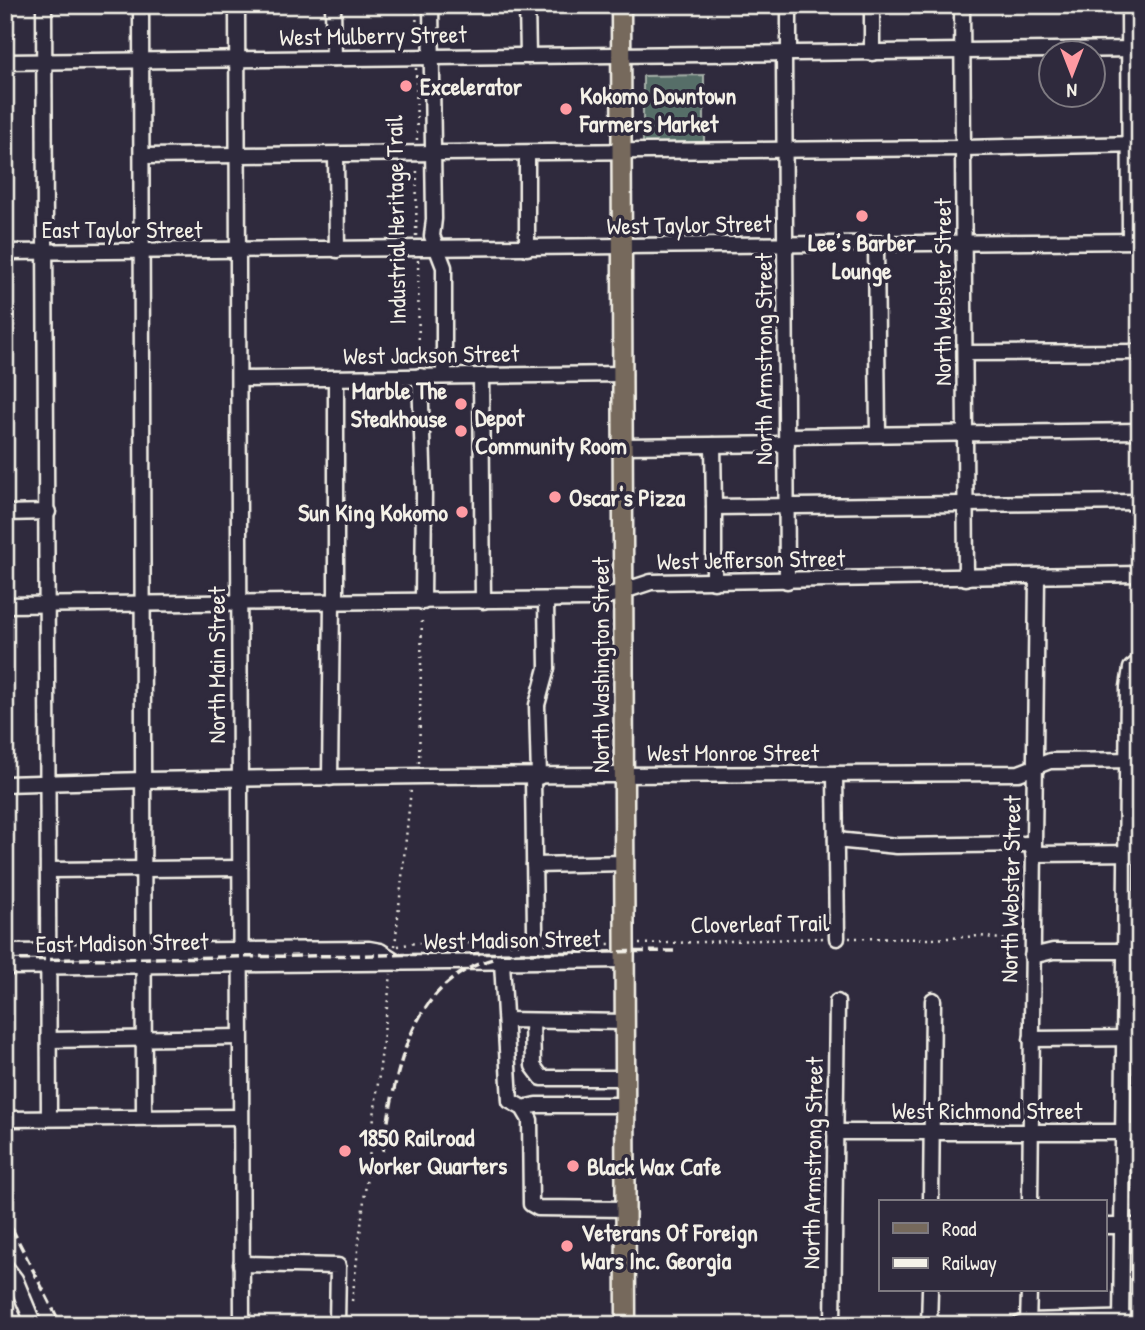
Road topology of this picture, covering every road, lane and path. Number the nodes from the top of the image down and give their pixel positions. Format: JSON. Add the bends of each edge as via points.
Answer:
{"nodes":[{"id":1,"x":44,"y":5,"type":"edge"},
{"id":2,"x":141,"y":5,"type":"edge"},
{"id":3,"x":237,"y":5,"type":"edge"},
{"id":4,"x":333,"y":5,"type":"edge"},
{"id":5,"x":416,"y":5,"type":"edge"},
{"id":6,"x":431,"y":5,"type":"edge"},
{"id":7,"x":527,"y":5,"type":"edge"},
{"id":8,"x":621,"y":5,"type":"edge"},
{"id":9,"x":789,"y":5,"type":"edge"},
{"id":10,"x":872,"y":5,"type":"edge"},
{"id":11,"x":961,"y":5,"type":"edge"},
{"id":12,"x":1129,"y":5,"type":"edge"},
{"id":13,"x":1134,"y":49,"type":"edge"},
{"id":14,"x":962,"y":51,"type":"junction"},
{"id":15,"x":787,"y":53,"type":"junction"},
{"id":16,"x":872,"y":53,"type":"junction"},
{"id":17,"x":528,"y":56,"type":"junction"},
{"id":18,"x":622,"y":56,"type":"junction"},
{"id":19,"x":424,"y":57,"type":"junction"},
{"id":20,"x":334,"y":58,"type":"junction"},
{"id":21,"x":237,"y":59,"type":"junction"},
{"id":22,"x":141,"y":60,"type":"junction"},
{"id":23,"x":5,"y":62,"type":"edge"},
{"id":24,"x":45,"y":62,"type":"junction"},
{"id":25,"x":1135,"y":144,"type":"edge"},
{"id":26,"x":963,"y":148,"type":"junction"},
{"id":27,"x":784,"y":149,"type":"junction"},
{"id":28,"x":623,"y":152,"type":"junction"},
{"id":29,"x":527,"y":153,"type":"junction"},
{"id":30,"x":417,"y":154,"type":"junction"},
{"id":31,"x":433,"y":154,"type":"junction"},
{"id":32,"x":238,"y":155,"type":"junction"},
{"id":33,"x":335,"y":155,"type":"junction"},
{"id":34,"x":142,"y":156,"type":"junction"},
{"id":35,"x":1135,"y":241,"type":"edge"},
{"id":36,"x":876,"y":244,"type":"junction"},
{"id":37,"x":964,"y":244,"type":"junction"},
{"id":38,"x":785,"y":246,"type":"junction"},
{"id":39,"x":527,"y":248,"type":"junction"},
{"id":40,"x":623,"y":248,"type":"junction"},
{"id":41,"x":418,"y":249,"type":"junction"},
{"id":42,"x":437,"y":249,"type":"junction"},
{"id":43,"x":337,"y":250,"type":"junction"},
{"id":44,"x":239,"y":251,"type":"junction"},
{"id":45,"x":5,"y":252,"type":"edge"},
{"id":46,"x":46,"y":252,"type":"junction"},
{"id":47,"x":143,"y":252,"type":"junction"},
{"id":48,"x":1140,"y":352,"type":"edge"},
{"id":49,"x":965,"y":353,"type":"junction"},
{"id":50,"x":624,"y":374,"type":"junction"},
{"id":51,"x":421,"y":376,"type":"junction"},
{"id":52,"x":444,"y":376,"type":"junction"},
{"id":53,"x":481,"y":376,"type":"junction"},
{"id":54,"x":335,"y":378,"type":"junction"},
{"id":55,"x":239,"y":379,"type":"junction"},
{"id":56,"x":1140,"y":430,"type":"edge"},
{"id":57,"x":965,"y":433,"type":"junction"},
{"id":58,"x":878,"y":434,"type":"junction"},
{"id":59,"x":787,"y":440,"type":"junction"},
{"id":60,"x":713,"y":445,"type":"junction"},
{"id":61,"x":624,"y":446,"type":"junction"},
{"id":62,"x":1140,"y":502,"type":"edge"},
{"id":63,"x":966,"y":503,"type":"junction"},
{"id":64,"x":787,"y":506,"type":"junction"},
{"id":65,"x":714,"y":507,"type":"junction"},
{"id":66,"x":48,"y":512,"type":"junction"},
{"id":67,"x":5,"y":513,"type":"edge"},
{"id":68,"x":1140,"y":574,"type":"edge"},
{"id":69,"x":1037,"y":576,"type":"junction"},
{"id":70,"x":966,"y":578,"type":"junction"},
{"id":71,"x":787,"y":581,"type":"junction"},
{"id":72,"x":714,"y":582,"type":"junction"},
{"id":73,"x":624,"y":589,"type":"junction"},
{"id":74,"x":546,"y":600,"type":"junction"},
{"id":75,"x":483,"y":601,"type":"junction"},
{"id":76,"x":239,"y":602,"type":"junction"},
{"id":77,"x":334,"y":602,"type":"junction"},
{"id":78,"x":423,"y":602,"type":"junction"},
{"id":79,"x":142,"y":603,"type":"junction"},
{"id":80,"x":49,"y":605,"type":"junction"},
{"id":81,"x":5,"y":606,"type":"edge"},
{"id":82,"x":1140,"y":661,"type":"edge"},
{"id":83,"x":1134,"y":760,"type":"edge"},
{"id":84,"x":1034,"y":767,"type":"junction"},
{"id":85,"x":835,"y":774,"type":"junction"},
{"id":86,"x":625,"y":776,"type":"junction"},
{"id":87,"x":536,"y":777,"type":"junction"},
{"id":88,"x":330,"y":778,"type":"junction"},
{"id":89,"x":144,"y":779,"type":"junction"},
{"id":90,"x":240,"y":779,"type":"junction"},
{"id":91,"x":5,"y":784,"type":"edge"},
{"id":92,"x":49,"y":784,"type":"junction"},
{"id":93,"x":836,"y":840,"type":"junction"},
{"id":94,"x":1033,"y":849,"type":"junction"},
{"id":95,"x":1133,"y":853,"type":"edge"},
{"id":96,"x":625,"y":863,"type":"junction"},
{"id":97,"x":534,"y":865,"type":"junction"},
{"id":98,"x":144,"y":868,"type":"junction"},
{"id":99,"x":240,"y":868,"type":"junction"},
{"id":100,"x":49,"y":870,"type":"junction"},
{"id":101,"x":535,"y":929,"type":"dead end"},
{"id":102,"x":837,"y":938,"type":"junction"},
{"id":103,"x":1032,"y":941,"type":"junction"},
{"id":104,"x":395,"y":946,"type":"dead end"},
{"id":105,"x":49,"y":951,"type":"junction"},
{"id":106,"x":5,"y":952,"type":"edge"},
{"id":107,"x":625,"y":952,"type":"junction"},
{"id":108,"x":1132,"y":952,"type":"edge"},
{"id":109,"x":240,"y":956,"type":"junction"},
{"id":110,"x":1032,"y":956,"type":"junction"},
{"id":111,"x":143,"y":957,"type":"junction"},
{"id":112,"x":502,"y":962,"type":"junction"},
{"id":113,"x":49,"y":966,"type":"junction"},
{"id":114,"x":5,"y":967,"type":"edge"},
{"id":115,"x":933,"y":1000,"type":"dead end"},
{"id":116,"x":837,"y":1002,"type":"dead end"},
{"id":117,"x":506,"y":1020,"type":"junction"},
{"id":118,"x":532,"y":1021,"type":"junction"},
{"id":119,"x":626,"y":1022,"type":"junction"},
{"id":120,"x":240,"y":1037,"type":"junction"},
{"id":121,"x":145,"y":1038,"type":"junction"},
{"id":122,"x":1031,"y":1038,"type":"junction"},
{"id":123,"x":1124,"y":1038,"type":"junction"},
{"id":124,"x":1140,"y":1038,"type":"edge"},
{"id":125,"x":49,"y":1040,"type":"junction"},
{"id":126,"x":625,"y":1078,"type":"junction"},
{"id":127,"x":625,"y":1105,"type":"junction"},
{"id":128,"x":523,"y":1108,"type":"junction"},
{"id":129,"x":144,"y":1116,"type":"junction"},
{"id":130,"x":240,"y":1117,"type":"junction"},
{"id":131,"x":49,"y":1118,"type":"junction"},
{"id":132,"x":5,"y":1119,"type":"edge"},
{"id":133,"x":835,"y":1132,"type":"junction"},
{"id":134,"x":932,"y":1132,"type":"junction"},
{"id":135,"x":1031,"y":1132,"type":"junction"},
{"id":136,"x":1123,"y":1132,"type":"junction"},
{"id":137,"x":1140,"y":1132,"type":"edge"},
{"id":138,"x":931,"y":1200,"type":"edge"},
{"id":139,"x":1030,"y":1200,"type":"edge"},
{"id":140,"x":627,"y":1209,"type":"junction"},
{"id":141,"x":1106,"y":1226,"type":"edge"},
{"id":142,"x":1123,"y":1226,"type":"junction"},
{"id":143,"x":1140,"y":1226,"type":"edge"},
{"id":144,"x":241,"y":1264,"type":"junction"},
{"id":145,"x":5,"y":1266,"type":"edge"},
{"id":146,"x":930,"y":1292,"type":"edge"},
{"id":147,"x":1029,"y":1292,"type":"edge"},
{"id":148,"x":1140,"y":1318,"type":"edge"},
{"id":149,"x":1121,"y":1322,"type":"edge"},
{"id":150,"x":1024,"y":1323,"type":"edge"},
{"id":151,"x":34,"y":1325,"type":"edge"},
{"id":152,"x":242,"y":1325,"type":"edge"},
{"id":153,"x":337,"y":1325,"type":"edge"},
{"id":154,"x":626,"y":1325,"type":"edge"},
{"id":155,"x":833,"y":1325,"type":"edge"},
{"id":156,"x":929,"y":1325,"type":"edge"}],
"edges":[{"from":1,"to":24,"type":"street"},
{"from":2,"to":22,"type":"street"},
{"from":3,"to":21,"type":"street","name":"North Main Street"},
{"from":4,"to":20,"type":"street"},
{"from":5,"to":19,"type":"path","name":"Industrial Heritage Trail"},
{"from":6,"to":19,"type":"street"},
{"from":7,"to":17,"type":"street"},
{"from":8,"to":18,"type":"main road","name":"North Washington Street"},
{"from":9,"to":15,"type":"street","name":"North Armstrong Street"},
{"from":10,"to":16,"type":"street"},
{"from":11,"to":14,"type":"street","name":"North Webster Street"},
{"from":12,"to":13,"type":"street"},
{"from":13,"to":14,"type":"street","name":"West Mulberry Street"},
{"from":13,"to":25,"type":"street"},
{"from":14,"to":16,"type":"street","name":"West Mulberry Street"},
{"from":14,"to":26,"type":"street","name":"North Webster Street"},
{"from":15,"to":16,"type":"street","name":"West Mulberry Street"},
{"from":15,"to":18,"type":"street","name":"West Mulberry Street"},
{"from":15,"to":27,"type":"street","name":"North Armstrong Street"},
{"from":17,"to":18,"type":"street","name":"West Mulberry Street"},
{"from":17,"to":19,"type":"street","name":"West Mulberry Street"},
{"from":18,"to":28,"type":"main road","name":"North Washington Street"},
{"from":19,"to":20,"type":"street","name":"West Mulberry Street"},
{"from":19,"to":30,"type":"path","name":"Industrial Heritage Trail"},
{"from":19,"to":31,"type":"street"},
{"from":20,"to":21,"type":"street","name":"West Mulberry Street"},
{"from":21,"to":22,"type":"street","name":"West Mulberry Street"},
{"from":21,"to":32,"type":"street","name":"North Main Street"},
{"from":22,"to":24,"type":"street","name":"West Mulberry Street"},
{"from":22,"to":34,"type":"street"},
{"from":23,"to":24,"type":"street","name":"West Mulberry Street"},
{"from":24,"to":46,"type":"street"},
{"from":25,"to":26,"type":"street"},
{"from":25,"to":35,"type":"street"},
{"from":26,"to":27,"type":"street"},
{"from":26,"to":37,"type":"street","name":"North Webster Street"},
{"from":27,"to":28,"type":"street"},
{"from":27,"to":38,"type":"street","name":"North Armstrong Street"},
{"from":28,"to":29,"type":"street"},
{"from":28,"to":40,"type":"main road","name":"North Washington Street"},
{"from":29,"to":31,"type":"street"},
{"from":29,"to":39,"type":"street"},
{"from":30,"to":31,"type":"street"},
{"from":30,"to":33,"type":"street"},
{"from":30,"to":41,"type":"path","name":"Industrial Heritage Trail"},
{"from":31,"to":42,"type":"street","via":[[432,236]]},
{"from":32,"to":33,"type":"street"},
{"from":32,"to":34,"type":"street"},
{"from":32,"to":44,"type":"street","name":"North Main Street"},
{"from":33,"to":43,"type":"street"},
{"from":34,"to":47,"type":"street"},
{"from":35,"to":37,"type":"street","name":"West Taylor Street"},
{"from":36,"to":37,"type":"street","name":"West Taylor Street"},
{"from":36,"to":38,"type":"street","name":"West Taylor Street"},
{"from":36,"to":58,"type":"street"},
{"from":37,"to":49,"type":"street","name":"North Webster Street"},
{"from":38,"to":40,"type":"street","name":"West Taylor Street"},
{"from":38,"to":59,"type":"street","name":"North Armstrong Street"},
{"from":39,"to":40,"type":"street","name":"West Taylor Street"},
{"from":39,"to":42,"type":"street","name":"West Taylor Street"},
{"from":40,"to":50,"type":"main road","name":"North Washington Street"},
{"from":41,"to":42,"type":"street","name":"West Taylor Street"},
{"from":41,"to":43,"type":"street","name":"West Taylor Street"},
{"from":41,"to":51,"type":"path","name":"Industrial Heritage Trail"},
{"from":42,"to":52,"type":"street","via":[[444,267]]},
{"from":43,"to":44,"type":"street","name":"West Taylor Street"},
{"from":44,"to":47,"type":"street","name":"East Taylor Street"},
{"from":44,"to":55,"type":"street","name":"North Main Street"},
{"from":45,"to":46,"type":"street","name":"East Taylor Street"},
{"from":46,"to":47,"type":"street","name":"East Taylor Street"},
{"from":46,"to":66,"type":"street"},
{"from":47,"to":79,"type":"street"},
{"from":48,"to":49,"type":"street"},
{"from":49,"to":57,"type":"street","name":"North Webster Street"},
{"from":50,"to":53,"type":"street","name":"West Jackson Street"},
{"from":50,"to":61,"type":"main road","name":"North Washington Street"},
{"from":51,"to":52,"type":"street","name":"West Jackson Street"},
{"from":51,"to":54,"type":"street","name":"West Jackson Street"},
{"from":51,"to":78,"type":"street"},
{"from":52,"to":53,"type":"street","name":"West Jackson Street"},
{"from":53,"to":75,"type":"street"},
{"from":54,"to":55,"type":"street","name":"West Jackson Street"},
{"from":54,"to":77,"type":"street"},
{"from":55,"to":76,"type":"street","name":"North Main Street"},
{"from":56,"to":57,"type":"street"},
{"from":57,"to":58,"type":"street"},
{"from":57,"to":63,"type":"street","name":"North Webster Street"},
{"from":58,"to":59,"type":"street"},
{"from":59,"to":60,"type":"street"},
{"from":59,"to":64,"type":"street","name":"North Armstrong Street"},
{"from":60,"to":61,"type":"street"},
{"from":60,"to":65,"type":"street"},
{"from":61,"to":73,"type":"main road","name":"North Washington Street"},
{"from":62,"to":63,"type":"street"},
{"from":63,"to":64,"type":"street"},
{"from":63,"to":70,"type":"street","name":"North Webster Street"},
{"from":64,"to":65,"type":"street"},
{"from":64,"to":71,"type":"street","name":"North Armstrong Street"},
{"from":65,"to":72,"type":"street"},
{"from":66,"to":67,"type":"street"},
{"from":66,"to":80,"type":"street"},
{"from":68,"to":69,"type":"street","name":"West Jefferson Street"},
{"from":69,"to":70,"type":"street","name":"West Jefferson Street"},
{"from":69,"to":84,"type":"street","name":"North Webster Street"},
{"from":70,"to":71,"type":"street","name":"West Jefferson Street"},
{"from":71,"to":72,"type":"street","name":"West Jefferson Street"},
{"from":72,"to":73,"type":"street","name":"West Jefferson Street","via":[[651,582]]},
{"from":73,"to":74,"type":"street","name":"West Jefferson Street","via":[[605,597]]},
{"from":73,"to":86,"type":"main road","name":"North Washington Street"},
{"from":74,"to":75,"type":"street","name":"West Jefferson Street"},
{"from":74,"to":87,"type":"street","via":[[547,668],[537,705]]},
{"from":75,"to":78,"type":"street","name":"West Jefferson Street"},
{"from":76,"to":77,"type":"street","name":"West Jefferson Street"},
{"from":76,"to":79,"type":"street","name":"West Jefferson Street"},
{"from":76,"to":90,"type":"street","name":"North Main Street"},
{"from":77,"to":78,"type":"street","name":"West Jefferson Street"},
{"from":77,"to":88,"type":"street"},
{"from":79,"to":80,"type":"street","name":"West Jefferson Street"},
{"from":79,"to":89,"type":"street"},
{"from":80,"to":81,"type":"street","name":"West Jefferson Street"},
{"from":80,"to":92,"type":"street"},
{"from":82,"to":83,"type":"street","via":[[1131,668],[1128,687]]},
{"from":83,"to":84,"type":"street","name":"West Monroe Street","via":[[1050,761]]},
{"from":83,"to":95,"type":"street"},
{"from":84,"to":85,"type":"street","name":"West Monroe Street","via":[[1019,773]]},
{"from":84,"to":94,"type":"street","name":"North Webster Street"},
{"from":85,"to":86,"type":"street","name":"West Monroe Street"},
{"from":85,"to":93,"type":"street"},
{"from":86,"to":87,"type":"street","name":"West Monroe Street"},
{"from":86,"to":96,"type":"main road","name":"North Washington Street"},
{"from":87,"to":88,"type":"street","name":"West Monroe Street"},
{"from":87,"to":97,"type":"street"},
{"from":88,"to":90,"type":"street","name":"West Monroe Street"},
{"from":89,"to":90,"type":"street","name":"West Monroe Street"},
{"from":89,"to":92,"type":"street","name":"West Monroe Street"},
{"from":89,"to":98,"type":"street"},
{"from":90,"to":99,"type":"street","name":"North Main Street"},
{"from":91,"to":92,"type":"street","name":"West Monroe Street"},
{"from":92,"to":100,"type":"street"},
{"from":93,"to":94,"type":"street"},
{"from":93,"to":102,"type":"street"},
{"from":94,"to":95,"type":"street"},
{"from":94,"to":103,"type":"street","name":"North Webster Street"},
{"from":95,"to":108,"type":"street"},
{"from":96,"to":97,"type":"street"},
{"from":96,"to":107,"type":"main road","name":"North Washington Street"},
{"from":97,"to":101,"type":"street"},
{"from":98,"to":99,"type":"street"},
{"from":98,"to":100,"type":"street"},
{"from":98,"to":111,"type":"street"},
{"from":99,"to":109,"type":"street","name":"North Main Street"},
{"from":100,"to":105,"type":"street"},
{"from":102,"to":103,"type":"path","name":"Cloverleaf Trail","via":[[980,936]]},
{"from":102,"to":107,"type":"path","name":"Cloverleaf Trail"},
{"from":103,"to":110,"type":"street","name":"North Webster Street"},
{"from":104,"to":107,"type":"path","name":"Cloverleaf Trail","via":[[430,943]]},
{"from":105,"to":106,"type":"street","name":"East Madison Street"},
{"from":105,"to":111,"type":"street","name":"East Madison Street"},
{"from":105,"to":113,"type":"street"},
{"from":107,"to":112,"type":"street","name":"West Madison Street"},
{"from":107,"to":119,"type":"main road","name":"North Washington Street"},
{"from":108,"to":110,"type":"street","via":[[1053,951]]},
{"from":108,"to":123,"type":"street"},
{"from":109,"to":111,"type":"street","name":"East Madison Street"},
{"from":109,"to":112,"type":"street","name":"West Madison Street","via":[[373,949],[396,963]]},
{"from":109,"to":120,"type":"street","name":"North Main Street"},
{"from":110,"to":122,"type":"street","name":"North Webster Street"},
{"from":111,"to":113,"type":"street","name":"East Madison Street"},
{"from":111,"to":121,"type":"street"},
{"from":112,"to":117,"type":"street"},
{"from":113,"to":114,"type":"street","name":"East Madison Street"},
{"from":113,"to":125,"type":"street"},
{"from":115,"to":134,"type":"street"},
{"from":116,"to":133,"type":"street","name":"North Armstrong Street"},
{"from":117,"to":118,"type":"street"},
{"from":117,"to":128,"type":"street","via":[[510,1101]]},
{"from":118,"to":119,"type":"street"},
{"from":118,"to":126,"type":"street","via":[[533,1066],[542,1078]]},
{"from":119,"to":126,"type":"main road","name":"North Washington Street"},
{"from":120,"to":121,"type":"street"},
{"from":120,"to":130,"type":"street","name":"North Main Street"},
{"from":121,"to":125,"type":"street"},
{"from":121,"to":129,"type":"street"},
{"from":122,"to":123,"type":"street"},
{"from":122,"to":135,"type":"street","name":"North Webster Street"},
{"from":123,"to":124,"type":"street"},
{"from":123,"to":136,"type":"street"},
{"from":125,"to":131,"type":"street"},
{"from":126,"to":127,"type":"main road","name":"North Washington Street"},
{"from":127,"to":128,"type":"street"},
{"from":127,"to":140,"type":"main road","name":"North Washington Street"},
{"from":128,"to":140,"type":"street","via":[[530,1120],[531,1204],[538,1208]]},
{"from":129,"to":130,"type":"street"},
{"from":129,"to":131,"type":"street"},
{"from":130,"to":144,"type":"street","name":"North Main Street"},
{"from":131,"to":132,"type":"street"},
{"from":133,"to":134,"type":"street","name":"West Richmond Street"},
{"from":133,"to":155,"type":"street","name":"North Armstrong Street"},
{"from":134,"to":135,"type":"street","name":"West Richmond Street"},
{"from":134,"to":138,"type":"street"},
{"from":135,"to":136,"type":"street","name":"West Richmond Street"},
{"from":135,"to":139,"type":"street","name":"North Webster Street"},
{"from":136,"to":137,"type":"street","name":"West Richmond Street"},
{"from":136,"to":142,"type":"street"},
{"from":140,"to":154,"type":"main road","name":"North Washington Street"},
{"from":141,"to":142,"type":"street"},
{"from":142,"to":143,"type":"street"},
{"from":142,"to":149,"type":"street"},
{"from":144,"to":152,"type":"street","name":"North Main Street"},
{"from":144,"to":153,"type":"street","via":[[338,1266]]},
{"from":145,"to":151,"type":"street"},
{"from":146,"to":156,"type":"street"},
{"from":147,"to":150,"type":"street"},
{"from":148,"to":149,"type":"street"},
{"from":149,"to":150,"type":"street"}]}
